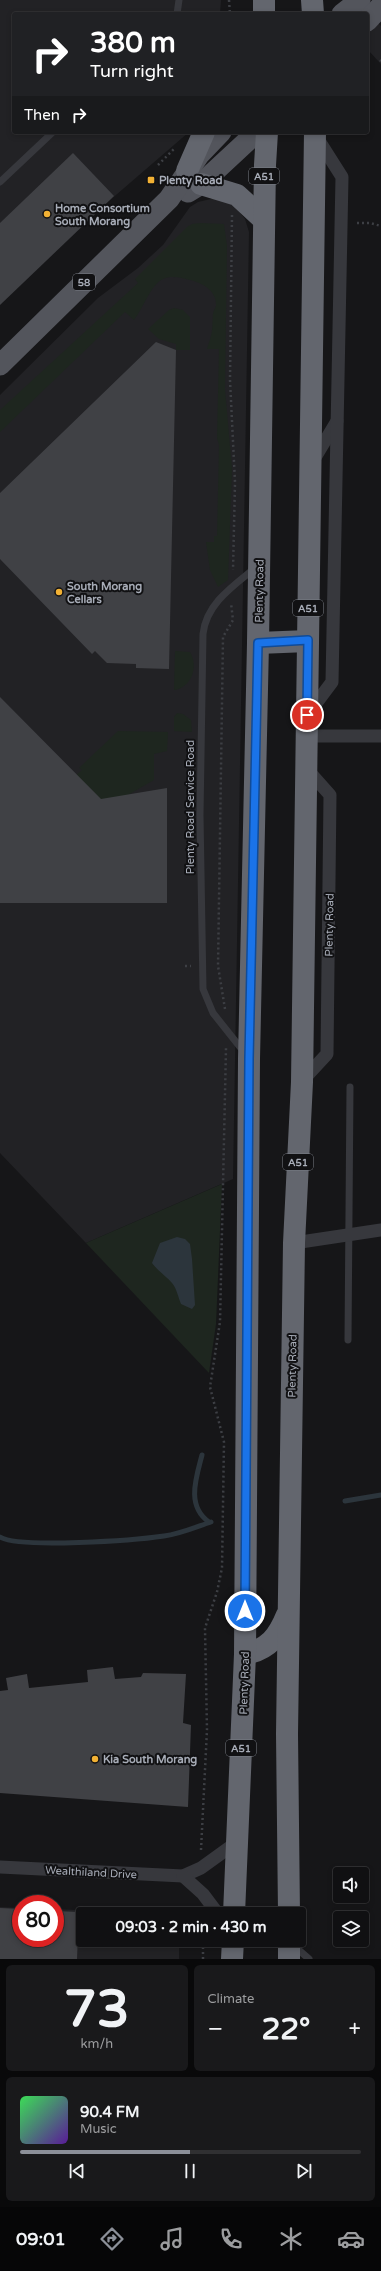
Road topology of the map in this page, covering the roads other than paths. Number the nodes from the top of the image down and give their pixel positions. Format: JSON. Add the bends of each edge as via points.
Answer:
{"nodes":[{"id":1,"x":179,"y":0,"type":"edge"},
{"id":2,"x":264,"y":0,"type":"edge"},
{"id":3,"x":312,"y":0,"type":"edge"},
{"id":4,"x":360,"y":0,"type":"edge"},
{"id":5,"x":381,"y":6,"type":"edge"},
{"id":6,"x":177,"y":12,"type":"edge"},
{"id":7,"x":264,"y":12,"type":"edge"},
{"id":8,"x":313,"y":12,"type":"edge"},
{"id":9,"x":345,"y":12,"type":"edge"},
{"id":10,"x":369,"y":19,"type":"edge"},
{"id":11,"x":51,"y":134,"type":"edge"},
{"id":12,"x":204,"y":134,"type":"edge"},
{"id":13,"x":220,"y":134,"type":"edge"},
{"id":14,"x":254,"y":134,"type":"edge"},
{"id":15,"x":267,"y":134,"type":"edge"},
{"id":16,"x":315,"y":134,"type":"edge"},
{"id":17,"x":316,"y":134,"type":"edge"},
{"id":18,"x":194,"y":178,"type":"junction"},
{"id":19,"x":0,"y":182,"type":"edge"},
{"id":20,"x":264,"y":220,"type":"junction"},
{"id":21,"x":0,"y":365,"type":"edge"},
{"id":22,"x":338,"y":419,"type":"junction"},
{"id":23,"x":310,"y":466,"type":"junction"},
{"id":24,"x":259,"y":564,"type":"junction"},
{"id":25,"x":308,"y":640,"type":"junction"},
{"id":26,"x":258,"y":643,"type":"junction"},
{"id":27,"x":306,"y":726,"type":"junction"},
{"id":28,"x":381,"y":736,"type":"edge"},
{"id":29,"x":249,"y":1059,"type":"junction"},
{"id":30,"x":350,"y":1087,"type":"dead end"},
{"id":31,"x":381,"y":1230,"type":"edge"},
{"id":32,"x":348,"y":1235,"type":"junction"},
{"id":33,"x":294,"y":1243,"type":"junction"},
{"id":34,"x":348,"y":1340,"type":"dead end"},
{"id":35,"x":289,"y":1608,"type":"junction"},
{"id":36,"x":245,"y":1654,"type":"junction"},
{"id":37,"x":237,"y":1842,"type":"junction"},
{"id":38,"x":0,"y":1867,"type":"edge"},
{"id":39,"x":183,"y":1876,"type":"junction"},
{"id":40,"x":213,"y":1907,"type":"edge"},
{"id":41,"x":234,"y":1907,"type":"edge"},
{"id":42,"x":289,"y":1907,"type":"edge"},
{"id":43,"x":233,"y":1947,"type":"edge"},
{"id":44,"x":289,"y":1947,"type":"edge"},
{"id":45,"x":296,"y":1947,"type":"edge"},
{"id":46,"x":232,"y":1959,"type":"edge"},
{"id":47,"x":289,"y":1959,"type":"edge"},
{"id":48,"x":309,"y":1959,"type":"edge"}],
"edges":[{"from":1,"to":6,"type":"lane"},
{"from":2,"to":7,"type":"highway"},
{"from":3,"to":8,"type":"highway"},
{"from":4,"to":9,"type":"main road"},
{"from":5,"to":10,"type":"main road"},
{"from":11,"to":19,"type":"lane"},
{"from":12,"to":18,"type":"highway"},
{"from":13,"to":18,"type":"main road","number":"58"},
{"from":14,"to":18,"type":"main road","number":"58"},
{"from":15,"to":20,"type":"highway","name":"Plenty Road","number":"A51"},
{"from":16,"to":23,"type":"highway","name":"Plenty Road","number":"A51"},
{"from":17,"to":22,"type":"street","name":"Plenty Road","via":[[342,177]]},
{"from":18,"to":20,"type":"highway","via":[[237,195]]},
{"from":18,"to":21,"type":"main road","number":"58","via":[[192,191],[169,199]]},
{"from":20,"to":24,"type":"highway","name":"Plenty Road","number":"A51"},
{"from":22,"to":23,"type":"street","name":"Plenty Road"},
{"from":22,"to":27,"type":"street","name":"Plenty Road","via":[[332,682]]},
{"from":23,"to":25,"type":"highway","name":"Plenty Road","number":"A51"},
{"from":24,"to":26,"type":"highway","name":"Plenty Road","number":"A51"},
{"from":24,"to":29,"type":"lane","name":"Plenty Road Service Road","via":[[219,600],[208,616],[203,634],[203,989],[213,1013]]},
{"from":25,"to":26,"type":"highway"},
{"from":25,"to":27,"type":"highway","name":"Plenty Road","number":"A51"},
{"from":26,"to":29,"type":"highway","name":"Plenty Road","number":"A51"},
{"from":27,"to":28,"type":"street"},
{"from":27,"to":33,"type":"highway","name":"Plenty Road","number":"A51","via":[[302,1082]]},
{"from":29,"to":36,"type":"highway","name":"Plenty Road","number":"A51"},
{"from":30,"to":32,"type":"lane"},
{"from":31,"to":32,"type":"street"},
{"from":32,"to":33,"type":"street"},
{"from":32,"to":34,"type":"lane"},
{"from":33,"to":35,"type":"highway","name":"Plenty Road","number":"A51"},
{"from":35,"to":36,"type":"highway","via":[[280,1632],[273,1641],[262,1649]]},
{"from":35,"to":42,"type":"highway","name":"Plenty Road","number":"A51"},
{"from":36,"to":37,"type":"highway","name":"Plenty Road","number":"A51"},
{"from":37,"to":39,"type":"street","name":"Wealthiland Drive","via":[[201,1868]]},
{"from":37,"to":41,"type":"highway","name":"Plenty Road","number":"A51"},
{"from":38,"to":39,"type":"street","name":"Wealthiland Drive"},
{"from":39,"to":40,"type":"street"},
{"from":43,"to":46,"type":"highway"},
{"from":44,"to":47,"type":"highway"},
{"from":45,"to":48,"type":"lane"}]}
